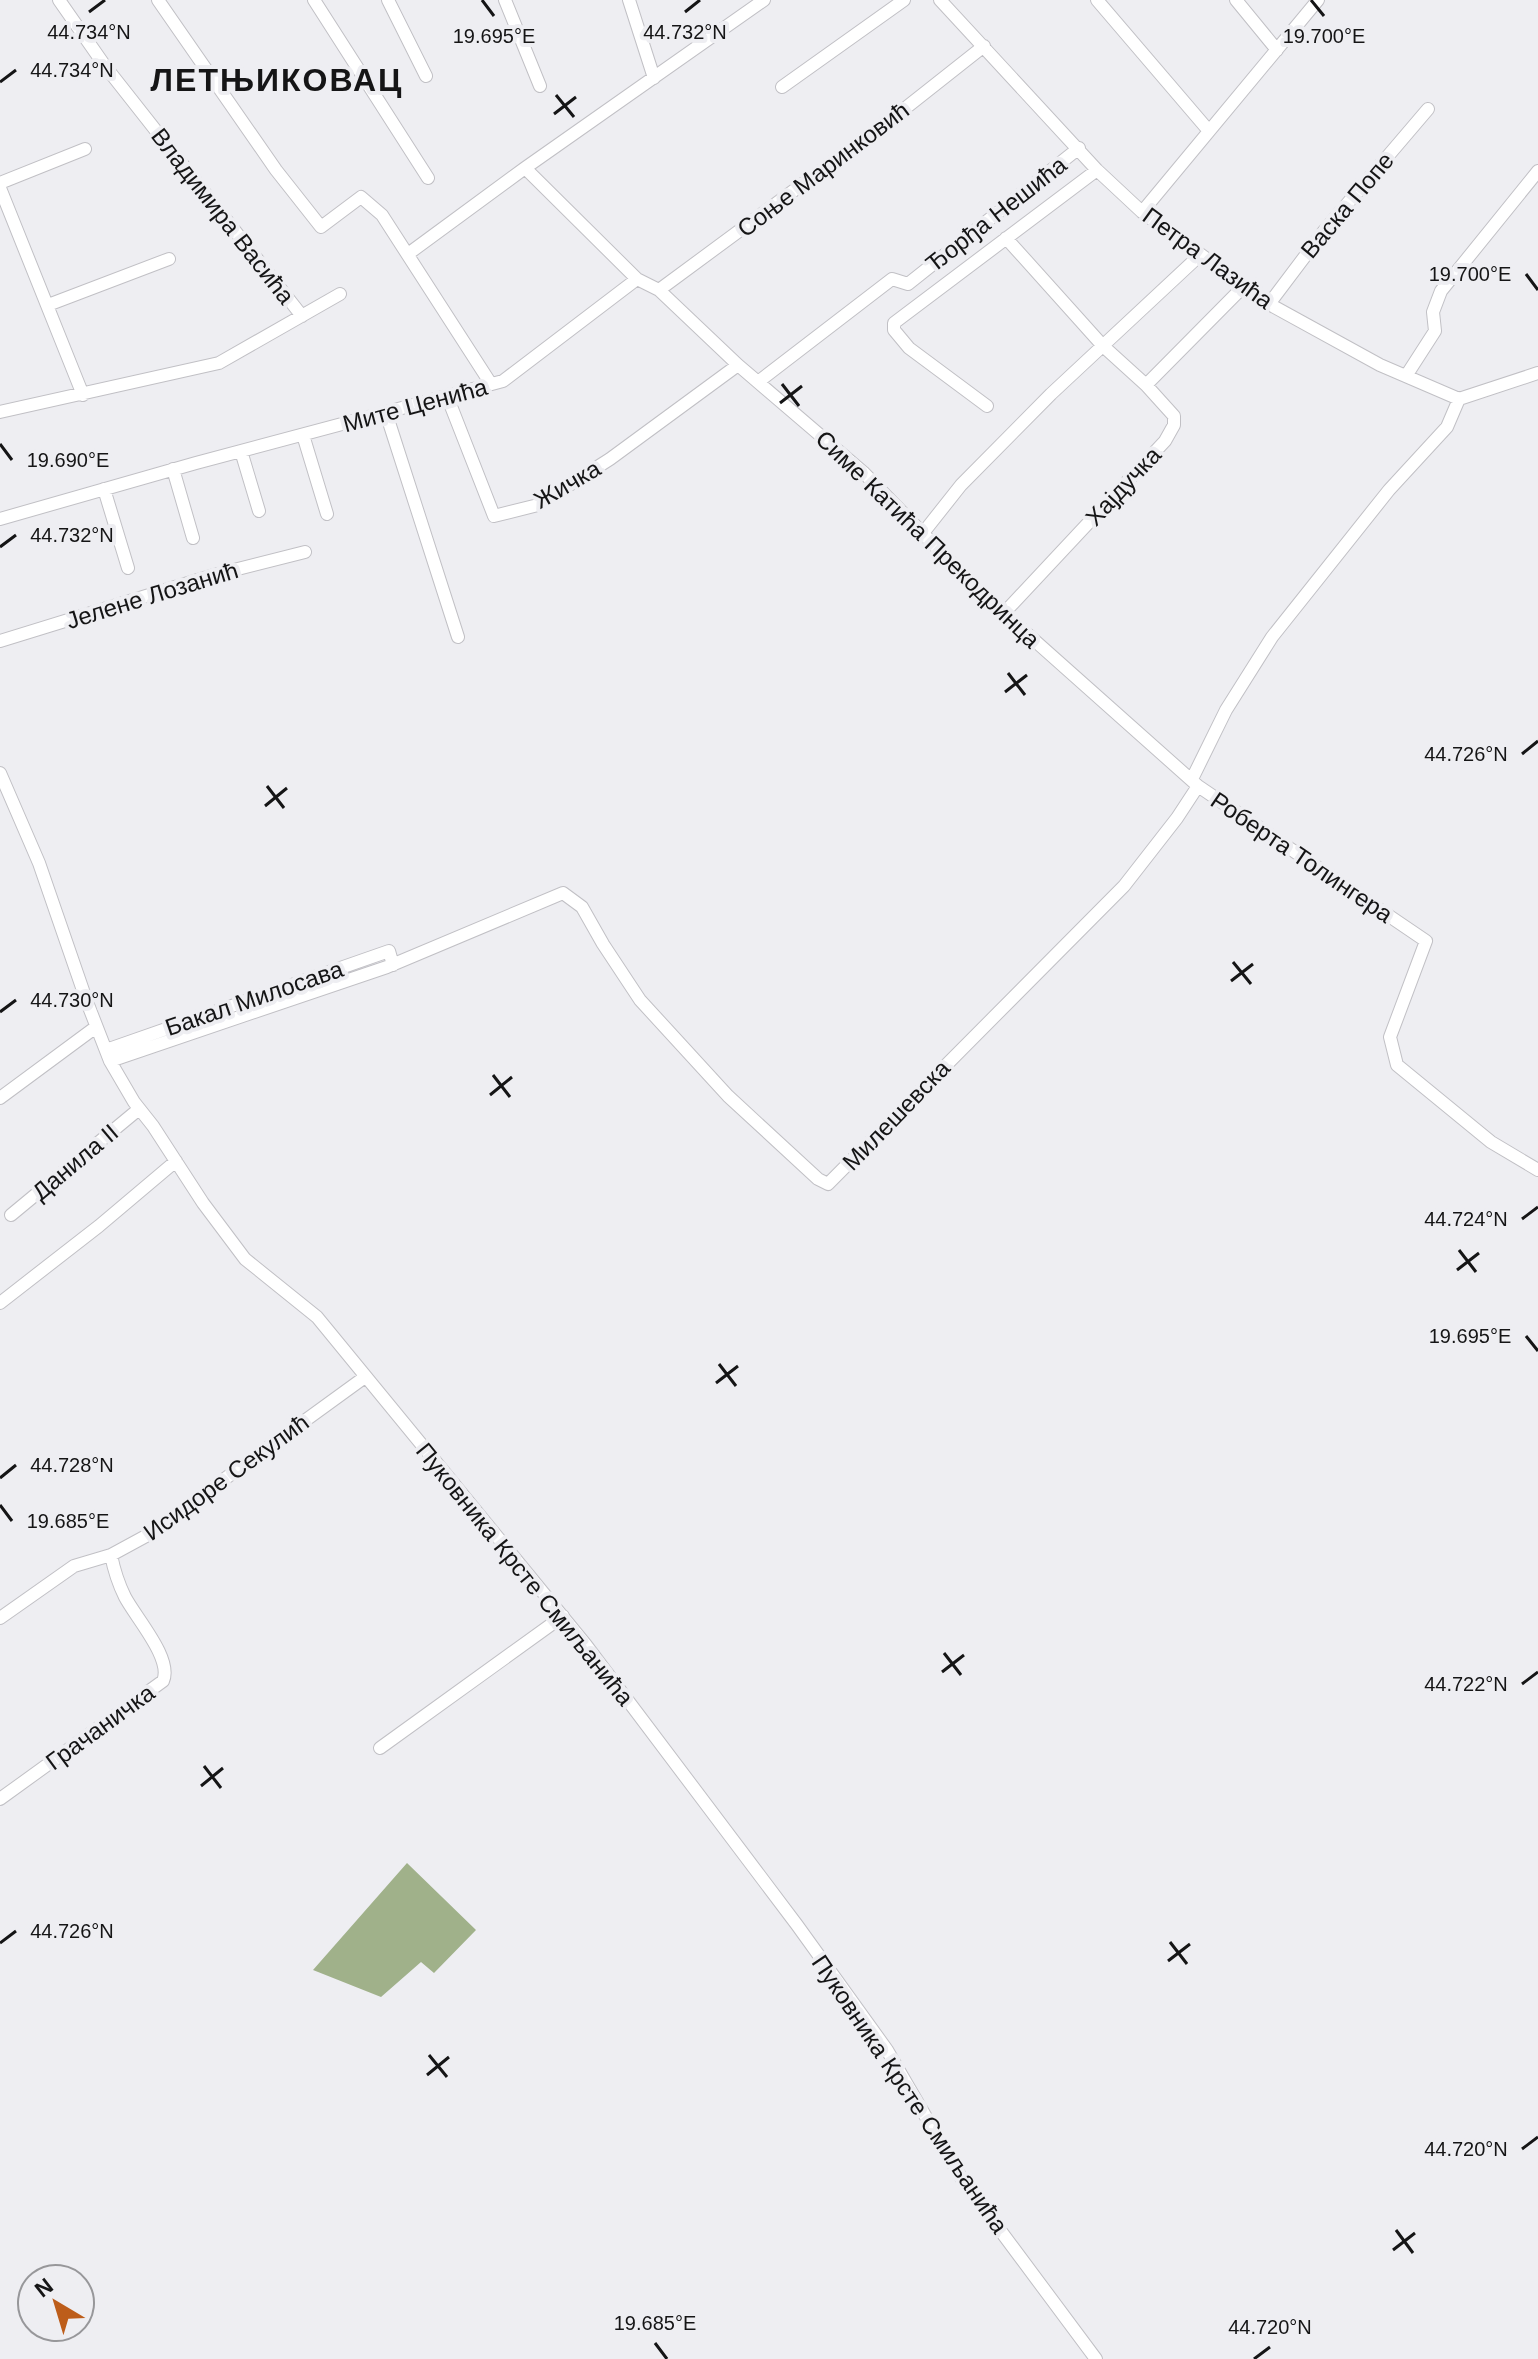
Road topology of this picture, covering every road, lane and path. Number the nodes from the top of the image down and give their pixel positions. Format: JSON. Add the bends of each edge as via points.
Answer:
{"nodes":[{"id":1,"x":59,"y":0,"type":"edge"},
{"id":2,"x":158,"y":0,"type":"edge"},
{"id":3,"x":314,"y":0,"type":"edge"},
{"id":4,"x":388,"y":0,"type":"edge"},
{"id":5,"x":505,"y":0,"type":"edge"},
{"id":6,"x":629,"y":0,"type":"edge"},
{"id":7,"x":764,"y":0,"type":"edge"},
{"id":8,"x":904,"y":0,"type":"edge"},
{"id":9,"x":940,"y":0,"type":"edge"},
{"id":10,"x":1097,"y":0,"type":"edge"},
{"id":11,"x":1236,"y":0,"type":"edge"},
{"id":12,"x":1318,"y":0,"type":"edge"},
{"id":13,"x":984,"y":46,"type":"junction"},
{"id":14,"x":1277,"y":50,"type":"junction"},
{"id":15,"x":426,"y":76,"type":"dead end"},
{"id":16,"x":654,"y":78,"type":"junction"},
{"id":17,"x":540,"y":86,"type":"dead end"},
{"id":18,"x":782,"y":87,"type":"dead end"},
{"id":19,"x":1428,"y":109,"type":"dead end"},
{"id":20,"x":1209,"y":131,"type":"junction"},
{"id":21,"x":1079,"y":148,"type":"junction"},
{"id":22,"x":85,"y":149,"type":"dead end"},
{"id":23,"x":525,"y":168,"type":"junction"},
{"id":24,"x":1097,"y":170,"type":"junction"},
{"id":25,"x":1538,"y":171,"type":"edge"},
{"id":26,"x":428,"y":178,"type":"dead end"},
{"id":27,"x":0,"y":185,"type":"edge"},
{"id":28,"x":1142,"y":212,"type":"junction"},
{"id":29,"x":1006,"y":238,"type":"junction"},
{"id":30,"x":408,"y":254,"type":"junction"},
{"id":31,"x":1199,"y":256,"type":"junction"},
{"id":32,"x":169,"y":259,"type":"dead end"},
{"id":33,"x":637,"y":279,"type":"junction"},
{"id":34,"x":1244,"y":286,"type":"junction"},
{"id":35,"x":659,"y":290,"type":"junction"},
{"id":36,"x":340,"y":294,"type":"dead end"},
{"id":37,"x":1269,"y":304,"type":"junction"},
{"id":38,"x":48,"y":305,"type":"junction"},
{"id":39,"x":302,"y":316,"type":"junction"},
{"id":40,"x":1103,"y":346,"type":"junction"},
{"id":41,"x":738,"y":365,"type":"junction"},
{"id":42,"x":1538,"y":373,"type":"edge"},
{"id":43,"x":1406,"y":376,"type":"junction"},
{"id":44,"x":758,"y":382,"type":"junction"},
{"id":45,"x":491,"y":384,"type":"junction"},
{"id":46,"x":1146,"y":385,"type":"junction"},
{"id":47,"x":83,"y":395,"type":"junction"},
{"id":48,"x":447,"y":396,"type":"junction"},
{"id":49,"x":1459,"y":399,"type":"junction"},
{"id":50,"x":987,"y":406,"type":"dead end"},
{"id":51,"x":0,"y":412,"type":"edge"},
{"id":52,"x":386,"y":413,"type":"junction"},
{"id":53,"x":303,"y":435,"type":"junction"},
{"id":54,"x":241,"y":451,"type":"junction"},
{"id":55,"x":173,"y":469,"type":"junction"},
{"id":56,"x":104,"y":489,"type":"junction"},
{"id":57,"x":259,"y":511,"type":"dead end"},
{"id":58,"x":327,"y":514,"type":"dead end"},
{"id":59,"x":0,"y":519,"type":"edge"},
{"id":60,"x":923,"y":533,"type":"junction"},
{"id":61,"x":193,"y":538,"type":"dead end"},
{"id":62,"x":305,"y":552,"type":"dead end"},
{"id":63,"x":128,"y":568,"type":"dead end"},
{"id":64,"x":1004,"y":613,"type":"junction"},
{"id":65,"x":458,"y":637,"type":"dead end"},
{"id":66,"x":0,"y":641,"type":"edge"},
{"id":67,"x":0,"y":773,"type":"edge"},
{"id":68,"x":1195,"y":783,"type":"junction"},
{"id":69,"x":563,"y":893,"type":"joint"},
{"id":70,"x":96,"y":1027,"type":"junction"},
{"id":71,"x":108,"y":1055,"type":"junction"},
{"id":72,"x":0,"y":1098,"type":"edge"},
{"id":73,"x":139,"y":1109,"type":"junction"},
{"id":74,"x":176,"y":1161,"type":"junction"},
{"id":75,"x":1538,"y":1170,"type":"edge"},
{"id":76,"x":11,"y":1215,"type":"dead end"},
{"id":77,"x":0,"y":1303,"type":"edge"},
{"id":78,"x":365,"y":1377,"type":"junction"},
{"id":79,"x":111,"y":1555,"type":"junction"},
{"id":80,"x":563,"y":1616,"type":"junction"},
{"id":81,"x":0,"y":1618,"type":"edge"},
{"id":82,"x":380,"y":1748,"type":"dead end"},
{"id":83,"x":0,"y":1799,"type":"edge"},
{"id":84,"x":1096,"y":2359,"type":"edge"}],
"edges":[{"from":1,"to":39,"type":"street","name":"Владимира Васића"},
{"from":2,"to":30,"type":"street","via":[[321,227],[361,197],[382,215]]},
{"from":3,"to":26,"type":"street"},
{"from":4,"to":15,"type":"street"},
{"from":5,"to":17,"type":"street"},
{"from":6,"to":16,"type":"street"},
{"from":7,"to":16,"type":"street"},
{"from":8,"to":18,"type":"street"},
{"from":9,"to":13,"type":"street","name":"Петра Лазића"},
{"from":10,"to":20,"type":"street"},
{"from":11,"to":14,"type":"street"},
{"from":12,"to":14,"type":"street"},
{"from":13,"to":21,"type":"street","name":"Петра Лазића"},
{"from":13,"to":35,"type":"street","name":"Соње Маринковић"},
{"from":14,"to":20,"type":"street"},
{"from":16,"to":23,"type":"street"},
{"from":19,"to":37,"type":"street","name":"Васка Попе"},
{"from":20,"to":28,"type":"street"},
{"from":21,"to":24,"type":"street","name":"Петра Лазића"},
{"from":21,"to":44,"type":"street","name":"Ђорђа Нешића","via":[[908,284],[892,279]]},
{"from":22,"to":27,"type":"street"},
{"from":23,"to":30,"type":"street"},
{"from":23,"to":33,"type":"street","name":"Симе Катића Прекодринца"},
{"from":24,"to":28,"type":"street","name":"Петра Лазића"},
{"from":24,"to":29,"type":"street"},
{"from":25,"to":43,"type":"street","via":[[1441,291],[1433,312],[1435,331]]},
{"from":27,"to":38,"type":"street"},
{"from":28,"to":31,"type":"street","name":"Петра Лазића"},
{"from":29,"to":40,"type":"street"},
{"from":29,"to":50,"type":"street","via":[[894,323],[909,348]]},
{"from":30,"to":45,"type":"street"},
{"from":31,"to":34,"type":"street","name":"Петра Лазића"},
{"from":31,"to":40,"type":"street"},
{"from":32,"to":38,"type":"street"},
{"from":33,"to":35,"type":"street","name":"Симе Катића Прекодринца"},
{"from":33,"to":45,"type":"street","name":"Мите Ценића","via":[[503,381]]},
{"from":34,"to":37,"type":"street","name":"Петра Лазића"},
{"from":34,"to":46,"type":"street"},
{"from":35,"to":41,"type":"street","name":"Симе Катића Прекодринца"},
{"from":36,"to":39,"type":"street"},
{"from":37,"to":43,"type":"street","name":"Петра Лазића"},
{"from":38,"to":47,"type":"street"},
{"from":39,"to":47,"type":"street","via":[[219,363]]},
{"from":40,"to":46,"type":"street"},
{"from":40,"to":60,"type":"street","via":[[961,485]]},
{"from":41,"to":44,"type":"street","name":"Симе Катића Прекодринца"},
{"from":41,"to":48,"type":"street","name":"Жичка","via":[[538,505],[494,516]]},
{"from":42,"to":49,"type":"street"},
{"from":43,"to":49,"type":"street","name":"Петра Лазића"},
{"from":44,"to":60,"type":"street","name":"Симе Катића Прекодринца","via":[[863,472]]},
{"from":45,"to":48,"type":"street","name":"Мите Ценића"},
{"from":46,"to":64,"type":"street","name":"Хајдучка","via":[[1174,416],[1171,431]]},
{"from":47,"to":51,"type":"street"},
{"from":48,"to":52,"type":"street","name":"Мите Ценића"},
{"from":49,"to":68,"type":"street","name":"Роберта Толингера","via":[[1447,427],[1389,490],[1272,637],[1226,710]]},
{"from":52,"to":53,"type":"street","name":"Мите Ценића"},
{"from":52,"to":65,"type":"street"},
{"from":53,"to":54,"type":"street","name":"Мите Ценића"},
{"from":53,"to":58,"type":"street"},
{"from":54,"to":55,"type":"street","name":"Мите Ценића"},
{"from":54,"to":57,"type":"street"},
{"from":55,"to":56,"type":"street","name":"Мите Ценића"},
{"from":55,"to":61,"type":"street"},
{"from":56,"to":59,"type":"street","name":"Мите Ценића"},
{"from":56,"to":63,"type":"street"},
{"from":60,"to":64,"type":"street","name":"Симе Катића Прекодринца"},
{"from":62,"to":66,"type":"street","name":"Јелене Лозанић"},
{"from":64,"to":68,"type":"street","name":"Симе Катића Прекодринца"},
{"from":67,"to":70,"type":"street","name":"Пуковника Крсте Смиљанића","via":[[39,863]]},
{"from":68,"to":69,"type":"street","name":"Милешевска","via":[[1177,818],[1124,886],[828,1184],[728,1096],[640,1000],[582,907]]},
{"from":68,"to":75,"type":"street","name":"Роберта Толингера","via":[[1426,941],[1390,1037],[1397,1065],[1491,1142]]},
{"from":69,"to":71,"type":"street","name":"Бакал Милосава","via":[[393,965],[389,951]]},
{"from":70,"to":71,"type":"street","name":"Пуковника Крсте Смиљанића"},
{"from":70,"to":72,"type":"street"},
{"from":71,"to":73,"type":"street","name":"Пуковника Крсте Смиљанића"},
{"from":73,"to":74,"type":"street","name":"Пуковника Крсте Смиљанића"},
{"from":73,"to":76,"type":"street","name":"Данила II"},
{"from":74,"to":77,"type":"street"},
{"from":74,"to":78,"type":"street","name":"Пуковника Крсте Смиљанића","via":[[245,1259],[317,1317]]},
{"from":78,"to":79,"type":"street","name":"Исидоре Секулић","via":[[146,1536]]},
{"from":78,"to":80,"type":"street","name":"Пуковника Крсте Смиљанића"},
{"from":79,"to":81,"type":"street","name":"Исидоре Секулић","via":[[74,1566]]},
{"from":79,"to":83,"type":"street","name":"Грачаничка","via":[[115,1575],[167,1673]]},
{"from":80,"to":82,"type":"street"},
{"from":80,"to":84,"type":"street","name":"Пуковника Крсте Смиљанића","via":[[887,2050],[962,2179]]}]}
